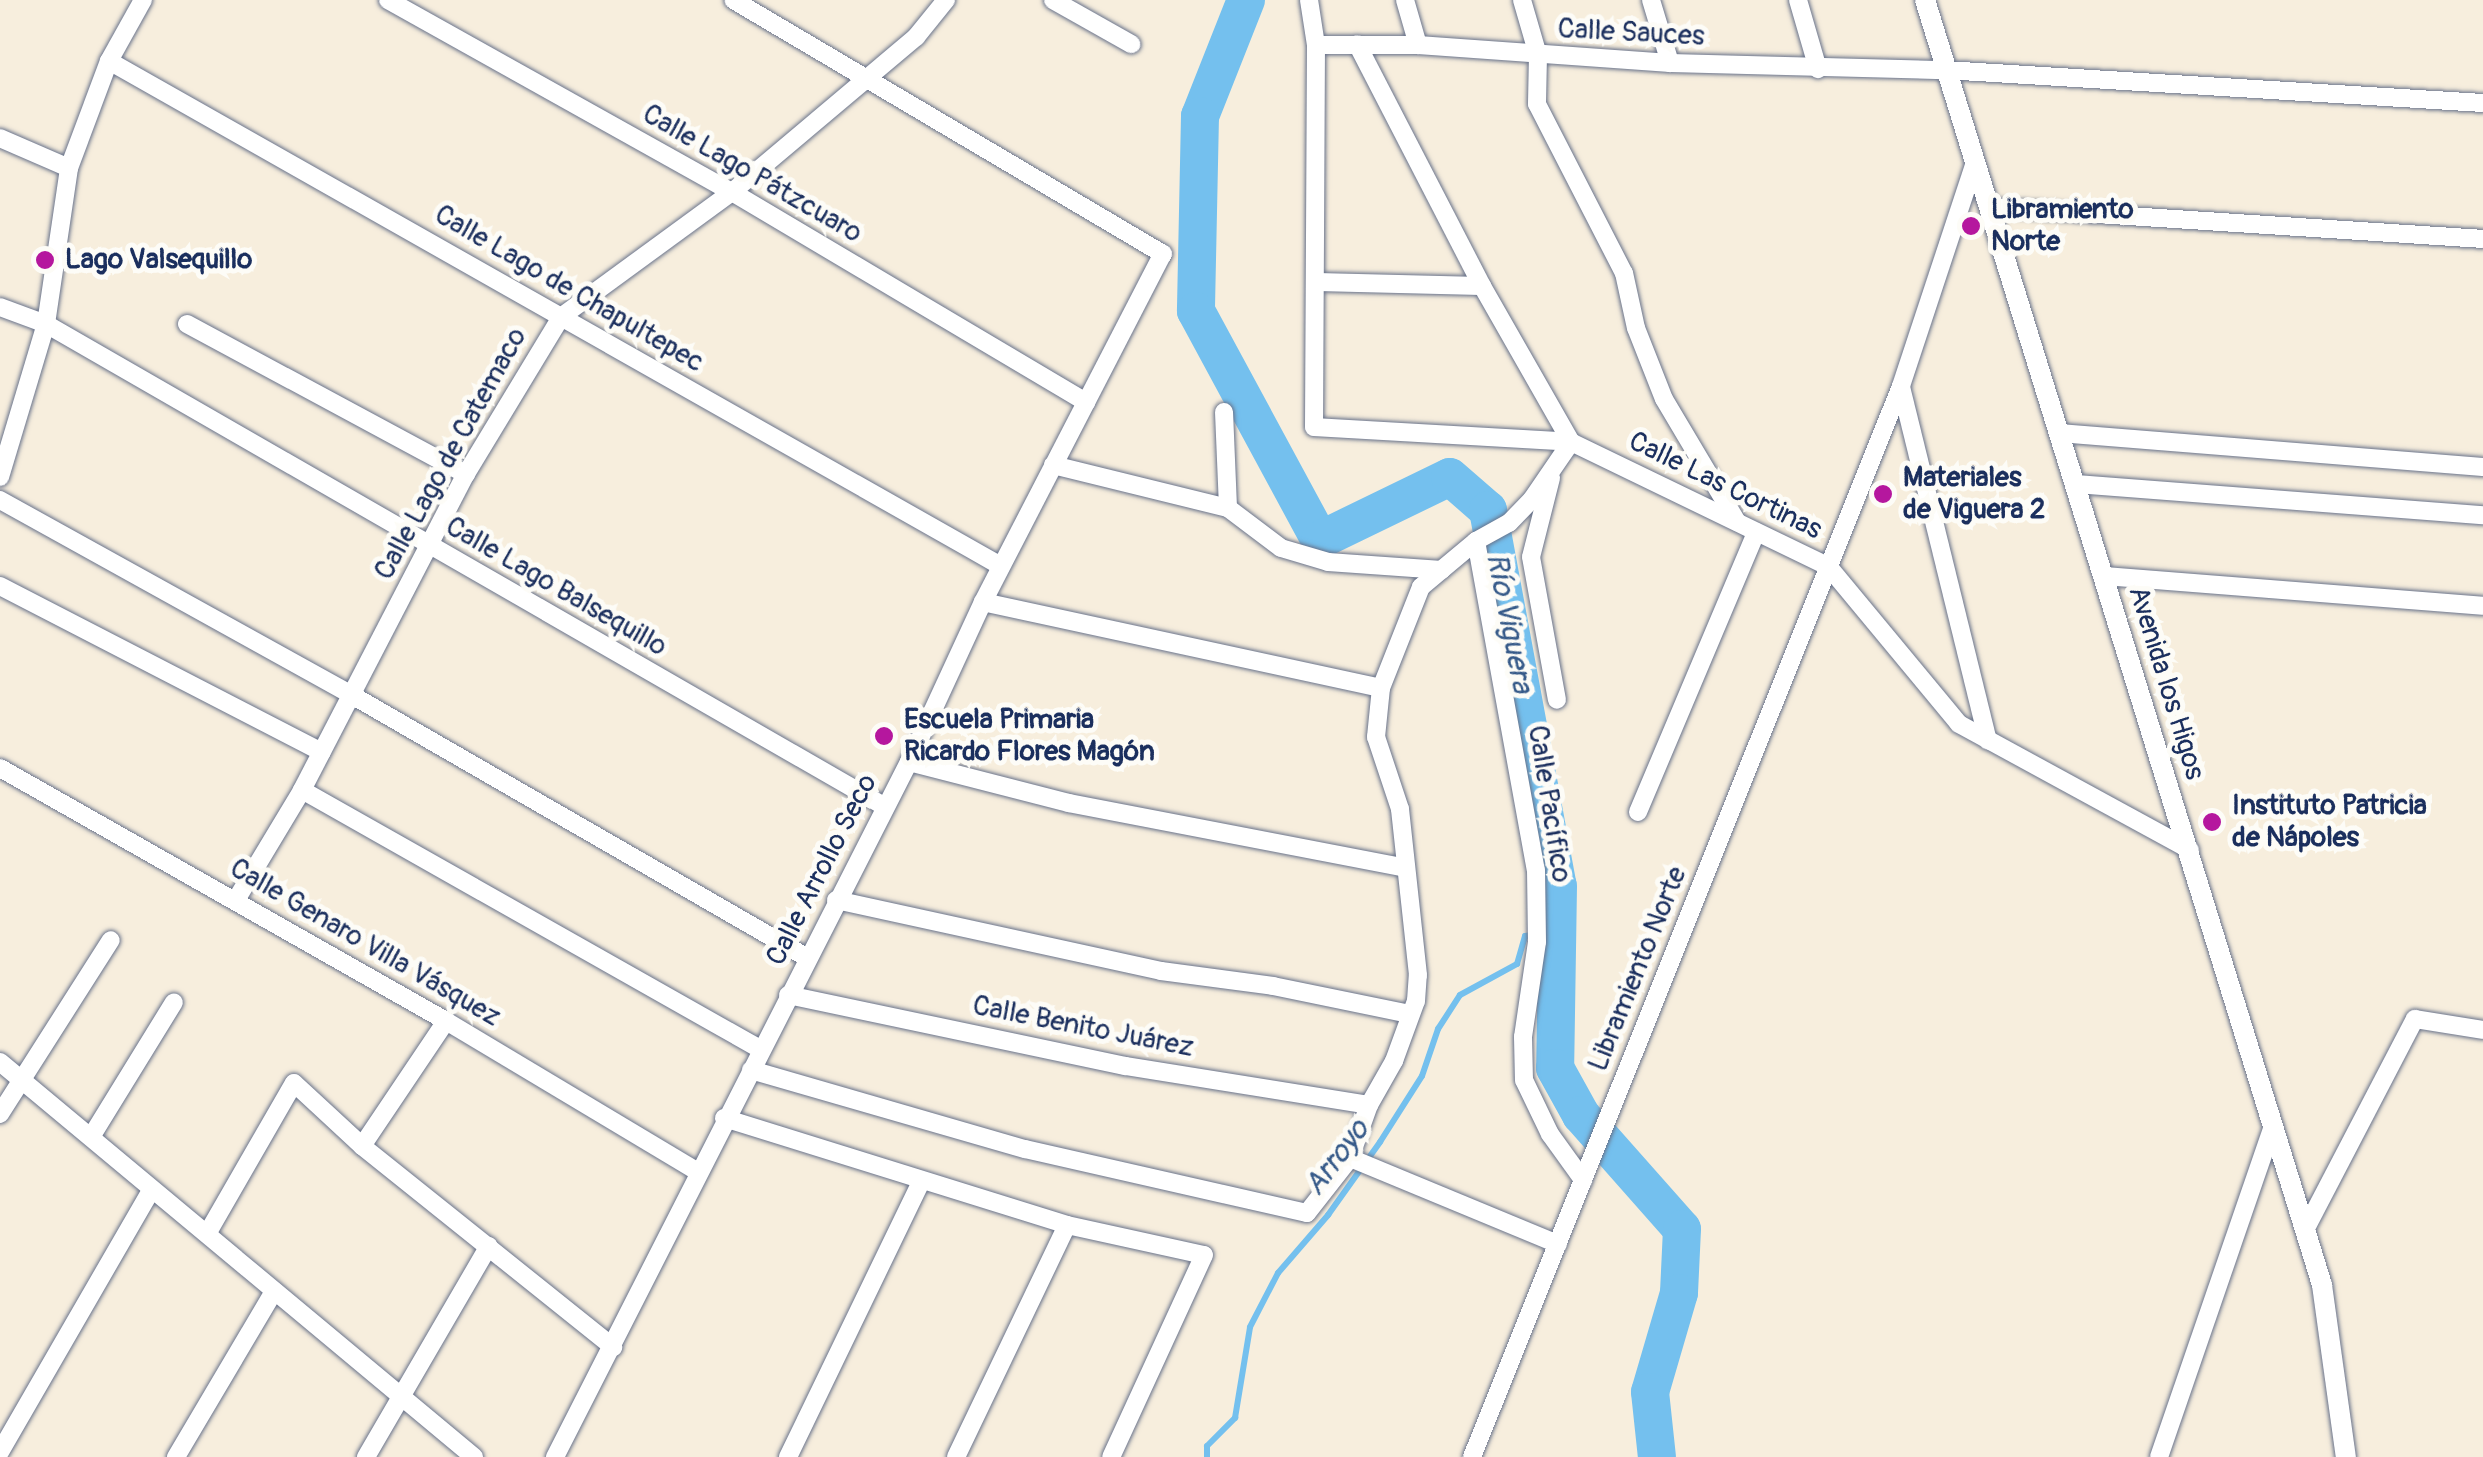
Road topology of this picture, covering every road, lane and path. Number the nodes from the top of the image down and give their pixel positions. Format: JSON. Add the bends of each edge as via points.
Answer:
{"nodes":[{"id":1,"x":143,"y":0,"type":"edge"},
{"id":2,"x":388,"y":0,"type":"edge"},
{"id":3,"x":732,"y":0,"type":"edge"},
{"id":4,"x":946,"y":0,"type":"edge"},
{"id":5,"x":1053,"y":0,"type":"edge"},
{"id":6,"x":1309,"y":0,"type":"edge"},
{"id":7,"x":1405,"y":0,"type":"edge"},
{"id":8,"x":1522,"y":0,"type":"edge"},
{"id":9,"x":1652,"y":0,"type":"edge"},
{"id":10,"x":1798,"y":0,"type":"edge"},
{"id":11,"x":1924,"y":0,"type":"edge"},
{"id":12,"x":1131,"y":44,"type":"dead end"},
{"id":13,"x":1358,"y":44,"type":"junction"},
{"id":14,"x":1316,"y":45,"type":"junction"},
{"id":15,"x":1418,"y":46,"type":"junction"},
{"id":16,"x":1538,"y":55,"type":"junction"},
{"id":17,"x":108,"y":61,"type":"junction"},
{"id":18,"x":1670,"y":64,"type":"junction"},
{"id":19,"x":1818,"y":69,"type":"junction"},
{"id":20,"x":1944,"y":70,"type":"junction"},
{"id":21,"x":866,"y":82,"type":"junction"},
{"id":22,"x":2483,"y":103,"type":"edge"},
{"id":23,"x":0,"y":138,"type":"edge"},
{"id":24,"x":1975,"y":162,"type":"junction"},
{"id":25,"x":69,"y":168,"type":"junction"},
{"id":26,"x":732,"y":192,"type":"junction"},
{"id":27,"x":1988,"y":207,"type":"junction"},
{"id":28,"x":2483,"y":239,"type":"edge"},
{"id":29,"x":1316,"y":282,"type":"junction"},
{"id":30,"x":1482,"y":286,"type":"junction"},
{"id":31,"x":0,"y":307,"type":"edge"},
{"id":32,"x":561,"y":316,"type":"junction"},
{"id":33,"x":46,"y":324,"type":"junction"},
{"id":34,"x":186,"y":324,"type":"dead end"},
{"id":35,"x":1900,"y":386,"type":"junction"},
{"id":36,"x":1086,"y":402,"type":"junction"},
{"id":37,"x":1224,"y":412,"type":"dead end"},
{"id":38,"x":2059,"y":432,"type":"junction"},
{"id":39,"x":1571,"y":442,"type":"junction"},
{"id":40,"x":1053,"y":465,"type":"junction"},
{"id":41,"x":2483,"y":467,"type":"edge"},
{"id":42,"x":1554,"y":468,"type":"junction"},
{"id":43,"x":466,"y":474,"type":"junction"},
{"id":44,"x":0,"y":477,"type":"edge"},
{"id":45,"x":2076,"y":484,"type":"junction"},
{"id":46,"x":0,"y":500,"type":"edge"},
{"id":47,"x":1228,"y":508,"type":"junction"},
{"id":48,"x":2483,"y":515,"type":"edge"},
{"id":49,"x":1738,"y":523,"type":"junction"},
{"id":50,"x":1756,"y":532,"type":"junction"},
{"id":51,"x":1476,"y":541,"type":"junction"},
{"id":52,"x":429,"y":546,"type":"junction"},
{"id":53,"x":1001,"y":566,"type":"junction"},
{"id":54,"x":1828,"y":566,"type":"junction"},
{"id":55,"x":1442,"y":570,"type":"junction"},
{"id":56,"x":2104,"y":576,"type":"junction"},
{"id":57,"x":0,"y":586,"type":"edge"},
{"id":58,"x":982,"y":602,"type":"junction"},
{"id":59,"x":2483,"y":606,"type":"edge"},
{"id":60,"x":1381,"y":688,"type":"junction"},
{"id":61,"x":350,"y":694,"type":"junction"},
{"id":62,"x":1557,"y":700,"type":"dead end"},
{"id":63,"x":1988,"y":740,"type":"junction"},
{"id":64,"x":322,"y":752,"type":"junction"},
{"id":65,"x":909,"y":762,"type":"junction"},
{"id":66,"x":0,"y":768,"type":"edge"},
{"id":67,"x":302,"y":790,"type":"junction"},
{"id":68,"x":884,"y":806,"type":"junction"},
{"id":69,"x":1638,"y":812,"type":"dead end"},
{"id":70,"x":2190,"y":850,"type":"junction"},
{"id":71,"x":1406,"y":868,"type":"junction"},
{"id":72,"x":236,"y":900,"type":"junction"},
{"id":73,"x":836,"y":900,"type":"junction"},
{"id":74,"x":111,"y":940,"type":"dead end"},
{"id":75,"x":806,"y":957,"type":"junction"},
{"id":76,"x":788,"y":995,"type":"junction"},
{"id":77,"x":174,"y":1002,"type":"dead end"},
{"id":78,"x":1410,"y":1014,"type":"junction"},
{"id":79,"x":446,"y":1021,"type":"junction"},
{"id":80,"x":2483,"y":1030,"type":"edge"},
{"id":81,"x":760,"y":1049,"type":"junction"},
{"id":82,"x":0,"y":1062,"type":"edge"},
{"id":83,"x":751,"y":1070,"type":"junction"},
{"id":84,"x":20,"y":1081,"type":"junction"},
{"id":85,"x":1370,"y":1105,"type":"junction"},
{"id":86,"x":0,"y":1114,"type":"edge"},
{"id":87,"x":724,"y":1118,"type":"junction"},
{"id":88,"x":2272,"y":1128,"type":"junction"},
{"id":89,"x":91,"y":1137,"type":"junction"},
{"id":90,"x":362,"y":1146,"type":"junction"},
{"id":91,"x":1361,"y":1162,"type":"junction"},
{"id":92,"x":698,"y":1172,"type":"junction"},
{"id":93,"x":1582,"y":1180,"type":"junction"},
{"id":94,"x":921,"y":1182,"type":"junction"},
{"id":95,"x":150,"y":1190,"type":"junction"},
{"id":96,"x":1067,"y":1225,"type":"junction"},
{"id":97,"x":2305,"y":1230,"type":"junction"},
{"id":98,"x":207,"y":1234,"type":"junction"},
{"id":99,"x":1558,"y":1244,"type":"junction"},
{"id":100,"x":490,"y":1246,"type":"junction"},
{"id":101,"x":274,"y":1291,"type":"junction"},
{"id":102,"x":613,"y":1347,"type":"junction"},
{"id":103,"x":402,"y":1399,"type":"junction"},
{"id":104,"x":0,"y":1452,"type":"edge"},
{"id":105,"x":176,"y":1457,"type":"edge"},
{"id":106,"x":366,"y":1457,"type":"edge"},
{"id":107,"x":474,"y":1457,"type":"edge"},
{"id":108,"x":555,"y":1457,"type":"edge"},
{"id":109,"x":788,"y":1457,"type":"edge"},
{"id":110,"x":956,"y":1457,"type":"edge"},
{"id":111,"x":1110,"y":1457,"type":"edge"},
{"id":112,"x":1472,"y":1457,"type":"edge"},
{"id":113,"x":2159,"y":1457,"type":"edge"},
{"id":114,"x":2346,"y":1457,"type":"edge"}],
"edges":[{"from":1,"to":17,"type":"street"},
{"from":2,"to":26,"type":"street","name":"Calle Lago Pátzcuaro"},
{"from":3,"to":21,"type":"street"},
{"from":4,"to":21,"type":"street","name":"Calle Lago de Catemaco"},
{"from":5,"to":12,"type":"street"},
{"from":6,"to":14,"type":"street"},
{"from":7,"to":15,"type":"street"},
{"from":8,"to":16,"type":"street"},
{"from":9,"to":18,"type":"street"},
{"from":10,"to":19,"type":"street"},
{"from":11,"to":20,"type":"street","name":"Avenida los Higos"},
{"from":13,"to":14,"type":"street","name":"Calle Sauces"},
{"from":13,"to":15,"type":"street","name":"Calle Sauces"},
{"from":13,"to":30,"type":"street"},
{"from":14,"to":29,"type":"street"},
{"from":15,"to":16,"type":"street","name":"Calle Sauces"},
{"from":16,"to":18,"type":"street","name":"Calle Sauces"},
{"from":16,"to":49,"type":"street","via":[[1537,104],[1624,273],[1636,328],[1664,399]]},
{"from":17,"to":25,"type":"street"},
{"from":17,"to":32,"type":"street","name":"Calle Lago de Chapultepec"},
{"from":18,"to":19,"type":"street","name":"Calle Sauces"},
{"from":19,"to":20,"type":"street","name":"Calle Sauces"},
{"from":20,"to":22,"type":"street","name":"Calle Sauces"},
{"from":20,"to":24,"type":"street","name":"Avenida los Higos"},
{"from":21,"to":26,"type":"street","name":"Calle Lago de Catemaco"},
{"from":21,"to":36,"type":"street","name":"Calle Arrollo Seco","via":[[1163,254]]},
{"from":23,"to":25,"type":"street"},
{"from":24,"to":27,"type":"street","name":"Avenida los Higos"},
{"from":24,"to":35,"type":"street","name":"Libramiento Norte"},
{"from":25,"to":33,"type":"street"},
{"from":26,"to":32,"type":"street","name":"Calle Lago de Catemaco"},
{"from":26,"to":36,"type":"street","name":"Calle Lago Pátzcuaro"},
{"from":27,"to":28,"type":"street"},
{"from":27,"to":38,"type":"street","name":"Avenida los Higos"},
{"from":29,"to":30,"type":"street"},
{"from":29,"to":39,"type":"street","name":"Calle Las Cortinas","via":[[1314,427]]},
{"from":30,"to":39,"type":"street"},
{"from":31,"to":33,"type":"street","name":"Calle Lago Balsequillo"},
{"from":32,"to":43,"type":"street","name":"Calle Lago de Catemaco"},
{"from":32,"to":53,"type":"street","name":"Calle Lago de Chapultepec"},
{"from":33,"to":44,"type":"street"},
{"from":33,"to":52,"type":"street","name":"Calle Lago Balsequillo"},
{"from":34,"to":43,"type":"street"},
{"from":35,"to":54,"type":"street","name":"Libramiento Norte"},
{"from":35,"to":63,"type":"street"},
{"from":36,"to":40,"type":"street","name":"Calle Arrollo Seco"},
{"from":37,"to":47,"type":"street"},
{"from":38,"to":41,"type":"street"},
{"from":38,"to":45,"type":"street","name":"Avenida los Higos"},
{"from":39,"to":42,"type":"street"},
{"from":39,"to":49,"type":"street","name":"Calle Las Cortinas"},
{"from":40,"to":47,"type":"street"},
{"from":40,"to":53,"type":"street","name":"Calle Arrollo Seco"},
{"from":42,"to":51,"type":"street","via":[[1510,524]]},
{"from":42,"to":62,"type":"street","via":[[1531,556]]},
{"from":43,"to":52,"type":"street","name":"Calle Lago de Catemaco"},
{"from":45,"to":48,"type":"street"},
{"from":45,"to":56,"type":"street","name":"Avenida los Higos"},
{"from":46,"to":61,"type":"street"},
{"from":47,"to":55,"type":"street","via":[[1281,548],[1312,558]]},
{"from":49,"to":50,"type":"street","name":"Calle Las Cortinas"},
{"from":50,"to":54,"type":"street","name":"Calle Las Cortinas"},
{"from":50,"to":69,"type":"street"},
{"from":51,"to":55,"type":"street"},
{"from":51,"to":93,"type":"street","name":"Calle Pacífico","via":[[1536,870],[1524,1080]]},
{"from":52,"to":61,"type":"street","name":"Calle Lago de Catemaco"},
{"from":52,"to":68,"type":"street","name":"Calle Lago Balsequillo"},
{"from":53,"to":58,"type":"street","name":"Calle Arrollo Seco"},
{"from":54,"to":63,"type":"street","name":"Calle Las Cortinas","via":[[1959,724]]},
{"from":54,"to":93,"type":"street","name":"Libramiento Norte"},
{"from":55,"to":60,"type":"street","via":[[1422,587]]},
{"from":56,"to":59,"type":"street"},
{"from":56,"to":70,"type":"street","name":"Avenida los Higos"},
{"from":57,"to":64,"type":"street"},
{"from":58,"to":60,"type":"street"},
{"from":58,"to":65,"type":"street","name":"Calle Arrollo Seco"},
{"from":60,"to":71,"type":"street","via":[[1376,736],[1400,809]]},
{"from":61,"to":64,"type":"street","name":"Calle Lago de Catemaco"},
{"from":61,"to":75,"type":"street"},
{"from":63,"to":70,"type":"street","name":"Calle Las Cortinas"},
{"from":64,"to":67,"type":"street","name":"Calle Lago de Catemaco"},
{"from":65,"to":68,"type":"street","name":"Calle Arrollo Seco"},
{"from":65,"to":71,"type":"street","via":[[1069,803]]},
{"from":66,"to":72,"type":"street","name":"Calle Genaro Villa Vásquez"},
{"from":67,"to":72,"type":"street","name":"Calle Lago de Catemaco"},
{"from":67,"to":81,"type":"street"},
{"from":68,"to":73,"type":"street","name":"Calle Arrollo Seco"},
{"from":70,"to":88,"type":"street","name":"Avenida los Higos"},
{"from":71,"to":78,"type":"street","via":[[1418,974]]},
{"from":72,"to":79,"type":"street","name":"Calle Genaro Villa Vásquez"},
{"from":73,"to":75,"type":"street","name":"Calle Arrollo Seco"},
{"from":73,"to":78,"type":"street","via":[[1161,970]]},
{"from":74,"to":84,"type":"street"},
{"from":75,"to":76,"type":"street","name":"Calle Arrollo Seco"},
{"from":76,"to":81,"type":"street","name":"Calle Arrollo Seco"},
{"from":76,"to":85,"type":"street","name":"Calle Benito Juárez","via":[[1126,1066]]},
{"from":77,"to":89,"type":"street"},
{"from":78,"to":85,"type":"street"},
{"from":79,"to":90,"type":"street"},
{"from":79,"to":92,"type":"street","name":"Calle Genaro Villa Vásquez"},
{"from":80,"to":97,"type":"street","via":[[2415,1019]]},
{"from":81,"to":83,"type":"street","name":"Calle Arrollo Seco"},
{"from":82,"to":84,"type":"street"},
{"from":83,"to":87,"type":"street","name":"Calle Arrollo Seco"},
{"from":83,"to":91,"type":"street","via":[[1025,1149],[1307,1213]]},
{"from":84,"to":86,"type":"street"},
{"from":84,"to":89,"type":"street"},
{"from":85,"to":91,"type":"street"},
{"from":87,"to":92,"type":"street","name":"Calle Arrollo Seco"},
{"from":87,"to":94,"type":"street"},
{"from":88,"to":97,"type":"street","name":"Avenida los Higos"},
{"from":88,"to":113,"type":"street"},
{"from":89,"to":95,"type":"street"},
{"from":90,"to":98,"type":"street","via":[[294,1084]]},
{"from":90,"to":100,"type":"street"},
{"from":91,"to":99,"type":"street"},
{"from":92,"to":102,"type":"street","name":"Calle Arrollo Seco"},
{"from":93,"to":99,"type":"street","name":"Libramiento Norte"},
{"from":94,"to":96,"type":"street"},
{"from":94,"to":109,"type":"street"},
{"from":95,"to":98,"type":"street"},
{"from":95,"to":104,"type":"street"},
{"from":96,"to":110,"type":"street"},
{"from":96,"to":111,"type":"street","via":[[1204,1255]]},
{"from":97,"to":114,"type":"street","name":"Avenida los Higos","via":[[2322,1285]]},
{"from":98,"to":101,"type":"street"},
{"from":99,"to":112,"type":"street","name":"Libramiento Norte"},
{"from":100,"to":102,"type":"street"},
{"from":100,"to":103,"type":"street"},
{"from":101,"to":103,"type":"street"},
{"from":101,"to":105,"type":"street"},
{"from":102,"to":108,"type":"street","name":"Calle Arrollo Seco"},
{"from":103,"to":106,"type":"street"},
{"from":103,"to":107,"type":"street"}]}
